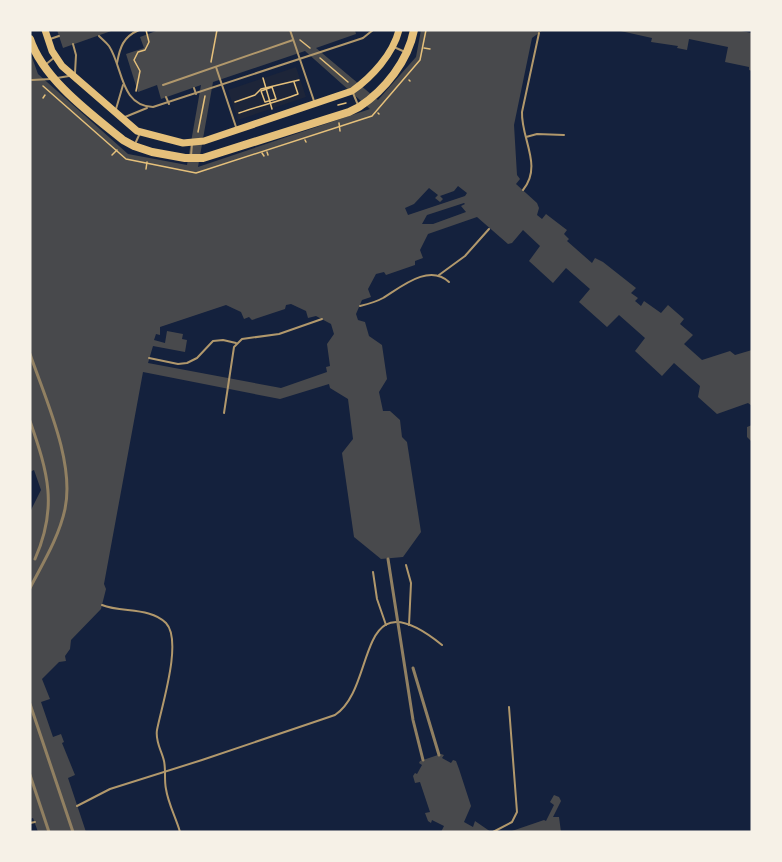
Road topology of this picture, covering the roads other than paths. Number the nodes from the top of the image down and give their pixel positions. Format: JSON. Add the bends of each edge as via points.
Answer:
{"nodes":[{"id":1,"x":45,"y":30,"type":"edge"},
{"id":2,"x":139,"y":30,"type":"edge"},
{"id":3,"x":290,"y":30,"type":"edge"},
{"id":4,"x":373,"y":30,"type":"edge"},
{"id":5,"x":399,"y":30,"type":"edge"},
{"id":6,"x":134,"y":31,"type":"edge"},
{"id":7,"x":418,"y":31,"type":"edge"},
{"id":8,"x":539,"y":33,"type":"dead end"},
{"id":9,"x":59,"y":36,"type":"dead end"},
{"id":10,"x":99,"y":36,"type":"dead end"},
{"id":11,"x":349,"y":37,"type":"dead end"},
{"id":12,"x":30,"y":39,"type":"edge"},
{"id":13,"x":48,"y":39,"type":"junction"},
{"id":14,"x":293,"y":40,"type":"junction"},
{"id":15,"x":351,"y":42,"type":"junction"},
{"id":16,"x":73,"y":44,"type":"dead end"},
{"id":17,"x":393,"y":46,"type":"junction"},
{"id":18,"x":408,"y":54,"type":"junction"},
{"id":19,"x":55,"y":57,"type":"junction"},
{"id":20,"x":117,"y":65,"type":"junction"},
{"id":21,"x":216,"y":66,"type":"junction"},
{"id":22,"x":43,"y":67,"type":"junction"},
{"id":23,"x":74,"y":75,"type":"junction"},
{"id":24,"x":53,"y":79,"type":"junction"},
{"id":25,"x":32,"y":80,"type":"dead end"},
{"id":26,"x":123,"y":85,"type":"junction"},
{"id":27,"x":163,"y":85,"type":"dead end"},
{"id":28,"x":194,"y":88,"type":"dead end"},
{"id":29,"x":352,"y":88,"type":"junction"},
{"id":30,"x":196,"y":94,"type":"junction"},
{"id":31,"x":166,"y":97,"type":"dead end"},
{"id":32,"x":169,"y":104,"type":"junction"},
{"id":33,"x":315,"y":104,"type":"junction"},
{"id":34,"x":149,"y":107,"type":"junction"},
{"id":35,"x":359,"y":107,"type":"junction"},
{"id":36,"x":116,"y":109,"type":"dead end"},
{"id":37,"x":125,"y":117,"type":"dead end"},
{"id":38,"x":237,"y":130,"type":"junction"},
{"id":39,"x":140,"y":133,"type":"junction"},
{"id":40,"x":564,"y":135,"type":"dead end"},
{"id":41,"x":526,"y":137,"type":"junction"},
{"id":42,"x":194,"y":141,"type":"junction"},
{"id":43,"x":134,"y":146,"type":"junction"},
{"id":44,"x":191,"y":159,"type":"junction"},
{"id":45,"x":523,"y":190,"type":"dead end"},
{"id":46,"x":489,"y":229,"type":"dead end"},
{"id":47,"x":438,"y":276,"type":"junction"},
{"id":48,"x":449,"y":282,"type":"dead end"},
{"id":49,"x":360,"y":306,"type":"dead end"},
{"id":50,"x":322,"y":319,"type":"dead end"},
{"id":51,"x":236,"y":343,"type":"junction"},
{"id":52,"x":149,"y":358,"type":"dead end"},
{"id":53,"x":224,"y":413,"type":"dead end"},
{"id":54,"x":406,"y":565,"type":"dead end"},
{"id":55,"x":373,"y":572,"type":"dead end"},
{"id":56,"x":102,"y":605,"type":"dead end"},
{"id":57,"x":386,"y":625,"type":"junction"},
{"id":58,"x":409,"y":625,"type":"junction"},
{"id":59,"x":442,"y":645,"type":"dead end"},
{"id":60,"x":509,"y":707,"type":"dead end"},
{"id":61,"x":164,"y":772,"type":"junction"},
{"id":62,"x":77,"y":806,"type":"dead end"},
{"id":63,"x":34,"y":822,"type":"dead end"},
{"id":64,"x":30,"y":823,"type":"edge"},
{"id":65,"x":180,"y":832,"type":"edge"},
{"id":66,"x":493,"y":832,"type":"edge"}],
"edges":[{"from":1,"to":13,"type":"main road"},
{"from":2,"to":6,"type":"lane"},
{"from":3,"to":14,"type":"lane"},
{"from":4,"to":15,"type":"lane"},
{"from":5,"to":17,"type":"main road"},
{"from":6,"to":20,"type":"lane","via":[[122,42]]},
{"from":7,"to":18,"type":"main road"},
{"from":8,"to":41,"type":"lane","via":[[522,112]]},
{"from":9,"to":13,"type":"lane"},
{"from":10,"to":20,"type":"lane","via":[[109,46]]},
{"from":11,"to":15,"type":"lane"},
{"from":12,"to":22,"type":"main road"},
{"from":13,"to":19,"type":"main road"},
{"from":14,"to":21,"type":"lane"},
{"from":14,"to":33,"type":"lane"},
{"from":15,"to":30,"type":"lane"},
{"from":16,"to":23,"type":"lane"},
{"from":17,"to":18,"type":"lane"},
{"from":17,"to":29,"type":"main road","via":[[366,79]]},
{"from":18,"to":35,"type":"main road"},
{"from":19,"to":22,"type":"lane"},
{"from":19,"to":23,"type":"main road"},
{"from":20,"to":26,"type":"lane"},
{"from":21,"to":27,"type":"lane"},
{"from":21,"to":38,"type":"lane"},
{"from":22,"to":24,"type":"main road"},
{"from":23,"to":24,"type":"lane"},
{"from":23,"to":39,"type":"main road"},
{"from":24,"to":25,"type":"lane"},
{"from":24,"to":43,"type":"main road"},
{"from":26,"to":34,"type":"lane","via":[[136,102]]},
{"from":26,"to":36,"type":"lane"},
{"from":28,"to":30,"type":"lane"},
{"from":29,"to":33,"type":"main road"},
{"from":29,"to":35,"type":"lane"},
{"from":30,"to":32,"type":"lane"},
{"from":31,"to":32,"type":"lane"},
{"from":32,"to":34,"type":"lane"},
{"from":33,"to":38,"type":"main road"},
{"from":34,"to":37,"type":"lane"},
{"from":35,"to":44,"type":"main road"},
{"from":38,"to":42,"type":"main road"},
{"from":39,"to":42,"type":"main road"},
{"from":39,"to":43,"type":"lane"},
{"from":40,"to":41,"type":"lane"},
{"from":41,"to":45,"type":"lane","via":[[532,167],[530,181]]},
{"from":42,"to":44,"type":"lane"},
{"from":43,"to":44,"type":"main road"},
{"from":46,"to":47,"type":"lane","via":[[465,256]]},
{"from":47,"to":48,"type":"lane"},
{"from":47,"to":49,"type":"lane","via":[[412,279],[382,298]]},
{"from":50,"to":51,"type":"lane"},
{"from":51,"to":52,"type":"lane","via":[[213,341],[185,364]]},
{"from":51,"to":53,"type":"lane"},
{"from":54,"to":58,"type":"lane","via":[[411,583]]},
{"from":55,"to":57,"type":"lane"},
{"from":56,"to":61,"type":"lane","via":[[150,614],[169,627],[170,672],[157,735]]},
{"from":57,"to":58,"type":"lane"},
{"from":57,"to":61,"type":"lane","via":[[372,641],[351,696],[339,712]]},
{"from":58,"to":59,"type":"lane"},
{"from":60,"to":66,"type":"lane","via":[[518,812],[509,825]]},
{"from":61,"to":62,"type":"lane","via":[[110,789]]},
{"from":61,"to":65,"type":"lane"},
{"from":63,"to":64,"type":"lane"}]}
